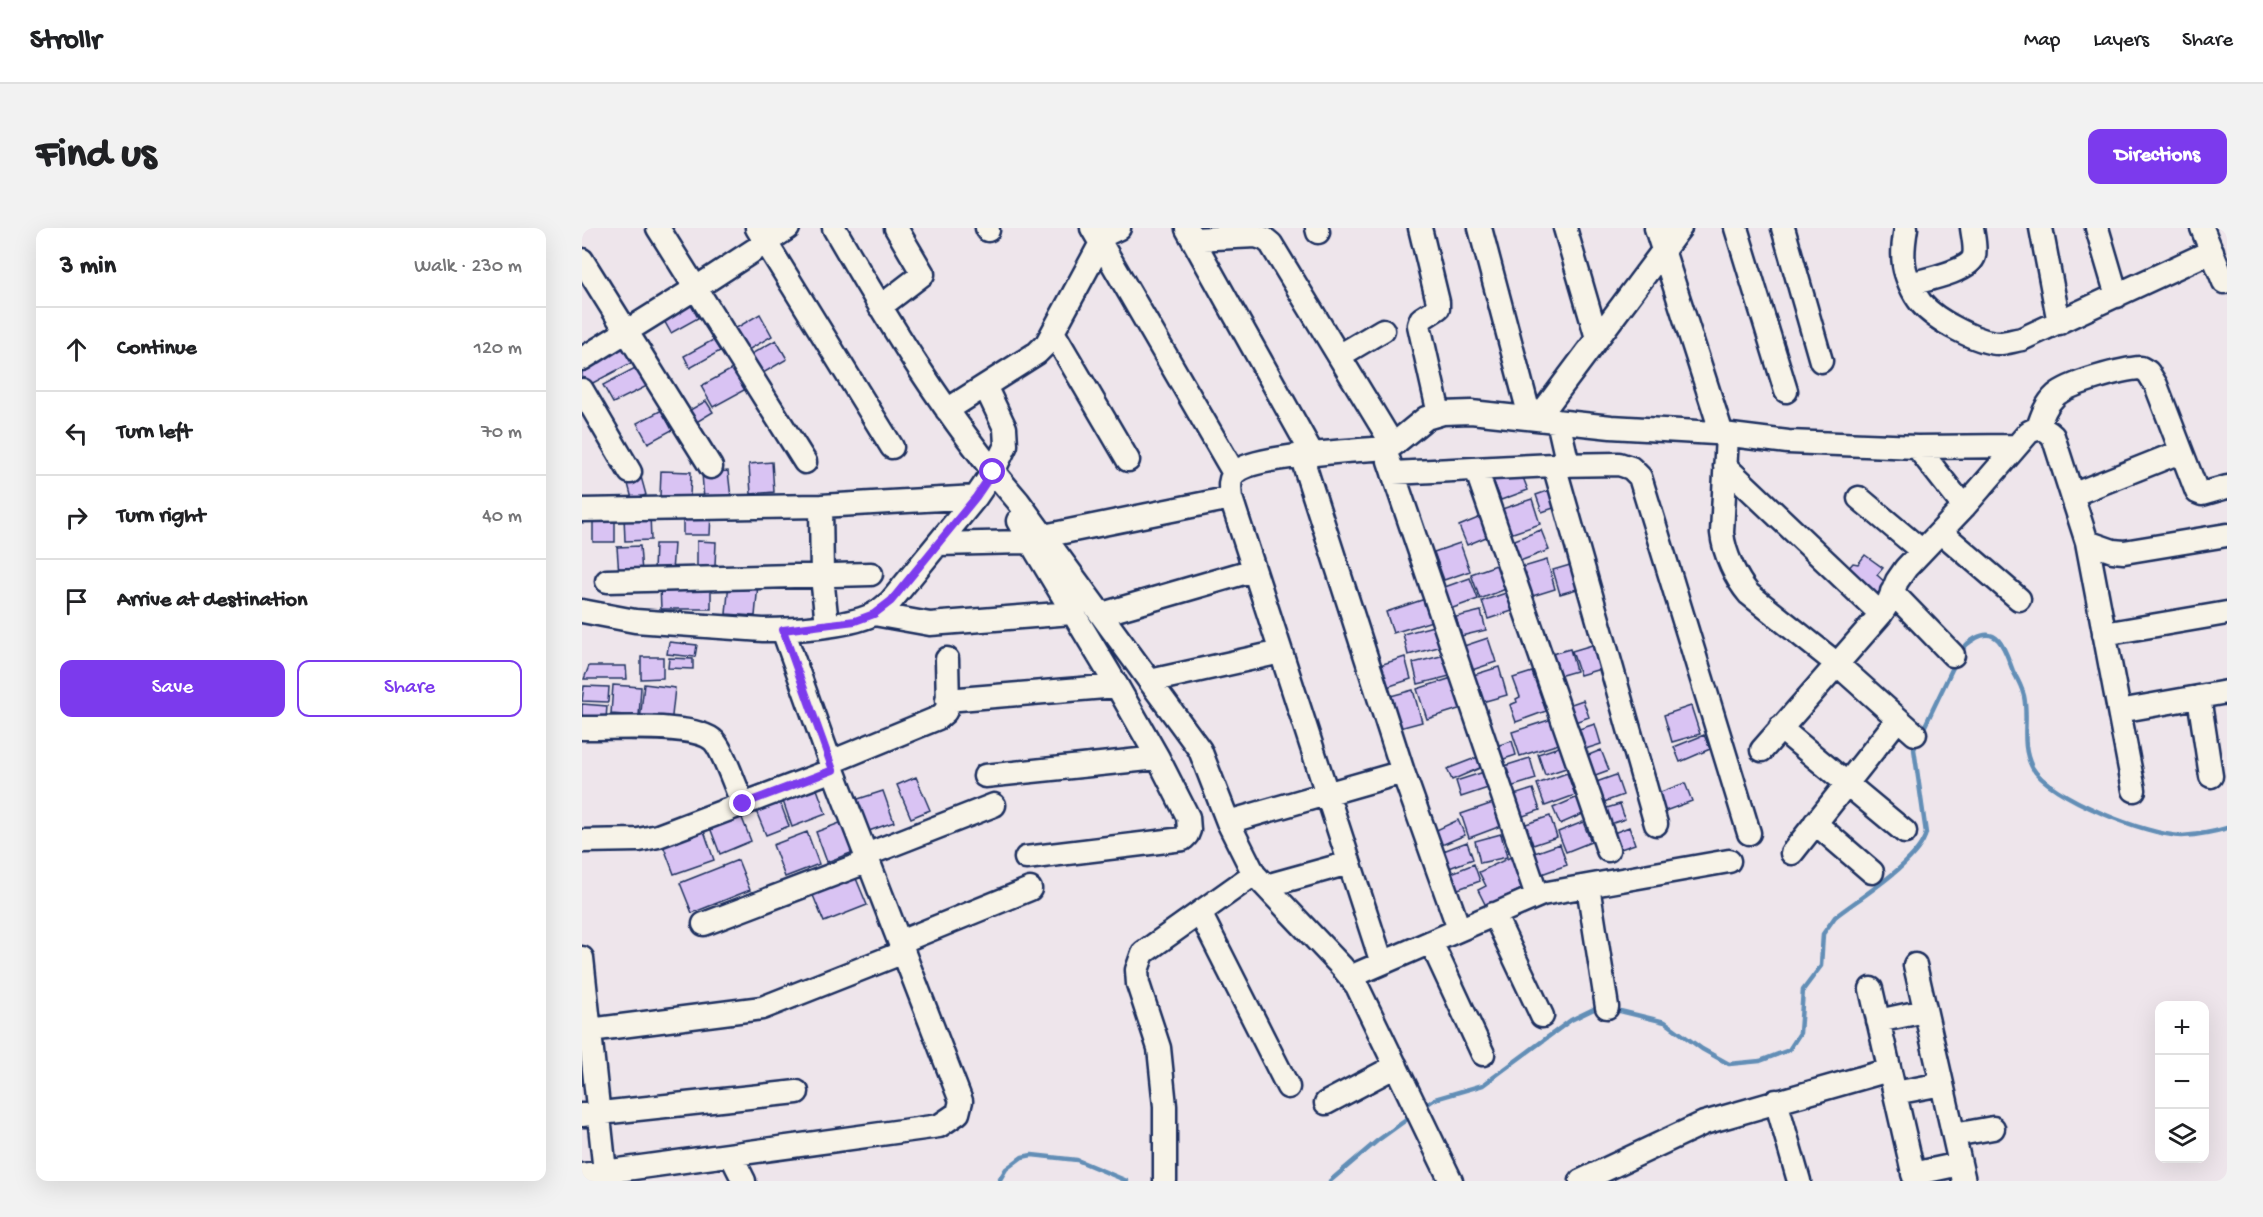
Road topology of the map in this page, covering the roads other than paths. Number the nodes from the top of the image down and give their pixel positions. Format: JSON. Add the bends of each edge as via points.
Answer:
{"nodes":[{"id":1,"x":658,"y":228,"type":"edge"},
{"id":2,"x":788,"y":228,"type":"edge"},
{"id":3,"x":834,"y":228,"type":"edge"},
{"id":4,"x":896,"y":228,"type":"edge"},
{"id":5,"x":1119,"y":228,"type":"edge"},
{"id":6,"x":1420,"y":228,"type":"edge"},
{"id":7,"x":1480,"y":228,"type":"edge"},
{"id":8,"x":1565,"y":228,"type":"edge"},
{"id":9,"x":1656,"y":228,"type":"edge"},
{"id":10,"x":1680,"y":228,"type":"edge"},
{"id":11,"x":1736,"y":228,"type":"edge"},
{"id":12,"x":1783,"y":228,"type":"edge"},
{"id":13,"x":1906,"y":228,"type":"edge"},
{"id":14,"x":1972,"y":228,"type":"edge"},
{"id":15,"x":2041,"y":228,"type":"edge"},
{"id":16,"x":2097,"y":228,"type":"edge"},
{"id":17,"x":2202,"y":228,"type":"edge"},
{"id":18,"x":1190,"y":234,"type":"edge"},
{"id":19,"x":762,"y":235,"type":"edge"},
{"id":20,"x":1097,"y":236,"type":"edge"},
{"id":21,"x":1662,"y":251,"type":"junction"},
{"id":22,"x":2218,"y":254,"type":"edge"},
{"id":23,"x":582,"y":260,"type":"edge"},
{"id":24,"x":2224,"y":282,"type":"dead end"},
{"id":25,"x":1910,"y":284,"type":"junction"},
{"id":26,"x":696,"y":288,"type":"junction"},
{"id":27,"x":2116,"y":296,"type":"junction"},
{"id":28,"x":880,"y":307,"type":"junction"},
{"id":29,"x":2059,"y":322,"type":"junction"},
{"id":30,"x":1383,"y":330,"type":"dead end"},
{"id":31,"x":626,"y":332,"type":"junction"},
{"id":32,"x":1053,"y":332,"type":"junction"},
{"id":33,"x":1598,"y":338,"type":"junction"},
{"id":34,"x":1339,"y":356,"type":"junction"},
{"id":35,"x":582,"y":359,"type":"edge"},
{"id":36,"x":1821,"y":361,"type":"dead end"},
{"id":37,"x":985,"y":386,"type":"junction"},
{"id":38,"x":582,"y":390,"type":"edge"},
{"id":39,"x":1786,"y":391,"type":"dead end"},
{"id":40,"x":947,"y":410,"type":"junction"},
{"id":41,"x":1439,"y":414,"type":"junction"},
{"id":42,"x":1542,"y":419,"type":"junction"},
{"id":43,"x":2038,"y":428,"type":"junction"},
{"id":44,"x":1725,"y":434,"type":"junction"},
{"id":45,"x":1389,"y":446,"type":"junction"},
{"id":46,"x":2016,"y":446,"type":"junction"},
{"id":47,"x":892,"y":447,"type":"dead end"},
{"id":48,"x":1917,"y":447,"type":"junction"},
{"id":49,"x":2180,"y":452,"type":"junction"},
{"id":50,"x":1307,"y":455,"type":"junction"},
{"id":51,"x":1128,"y":460,"type":"dead end"},
{"id":52,"x":805,"y":462,"type":"dead end"},
{"id":53,"x":1561,"y":465,"type":"junction"},
{"id":54,"x":1725,"y":466,"type":"junction"},
{"id":55,"x":711,"y":467,"type":"dead end"},
{"id":56,"x":1476,"y":469,"type":"junction"},
{"id":57,"x":630,"y":472,"type":"dead end"},
{"id":58,"x":993,"y":472,"type":"junction"},
{"id":59,"x":1234,"y":473,"type":"junction"},
{"id":60,"x":1394,"y":473,"type":"junction"},
{"id":61,"x":2227,"y":486,"type":"edge"},
{"id":62,"x":2073,"y":495,"type":"junction"},
{"id":63,"x":976,"y":497,"type":"junction"},
{"id":64,"x":1230,"y":498,"type":"junction"},
{"id":65,"x":1859,"y":498,"type":"dead end"},
{"id":66,"x":821,"y":506,"type":"junction"},
{"id":67,"x":1964,"y":507,"type":"junction"},
{"id":68,"x":582,"y":510,"type":"edge"},
{"id":69,"x":1941,"y":532,"type":"junction"},
{"id":70,"x":2227,"y":535,"type":"edge"},
{"id":71,"x":1037,"y":539,"type":"junction"},
{"id":72,"x":2087,"y":542,"type":"junction"},
{"id":73,"x":938,"y":544,"type":"junction"},
{"id":74,"x":1922,"y":551,"type":"junction"},
{"id":75,"x":1254,"y":570,"type":"junction"},
{"id":76,"x":872,"y":574,"type":"dead end"},
{"id":77,"x":822,"y":576,"type":"junction"},
{"id":78,"x":607,"y":581,"type":"dead end"},
{"id":79,"x":1892,"y":592,"type":"junction"},
{"id":80,"x":2019,"y":599,"type":"dead end"},
{"id":81,"x":582,"y":611,"type":"edge"},
{"id":82,"x":1072,"y":613,"type":"junction"},
{"id":83,"x":2227,"y":613,"type":"edge"},
{"id":84,"x":874,"y":614,"type":"junction"},
{"id":85,"x":1101,"y":614,"type":"junction"},
{"id":86,"x":1881,"y":614,"type":"junction"},
{"id":87,"x":827,"y":625,"type":"junction"},
{"id":88,"x":783,"y":630,"type":"junction"},
{"id":89,"x":2104,"y":634,"type":"junction"},
{"id":90,"x":1281,"y":652,"type":"junction"},
{"id":91,"x":1953,"y":654,"type":"dead end"},
{"id":92,"x":947,"y":659,"type":"dead end"},
{"id":93,"x":1837,"y":664,"type":"junction"},
{"id":94,"x":1150,"y":681,"type":"junction"},
{"id":95,"x":1117,"y":686,"type":"junction"},
{"id":96,"x":2227,"y":692,"type":"edge"},
{"id":97,"x":2199,"y":697,"type":"junction"},
{"id":98,"x":947,"y":700,"type":"junction"},
{"id":99,"x":2119,"y":711,"type":"junction"},
{"id":100,"x":1898,"y":719,"type":"junction"},
{"id":101,"x":582,"y":728,"type":"edge"},
{"id":102,"x":1780,"y":728,"type":"junction"},
{"id":103,"x":1915,"y":734,"type":"dead end"},
{"id":104,"x":1762,"y":750,"type":"dead end"},
{"id":105,"x":1158,"y":758,"type":"junction"},
{"id":106,"x":832,"y":766,"type":"junction"},
{"id":107,"x":1403,"y":772,"type":"junction"},
{"id":108,"x":985,"y":776,"type":"dead end"},
{"id":109,"x":2211,"y":776,"type":"dead end"},
{"id":110,"x":1847,"y":784,"type":"junction"},
{"id":111,"x":2134,"y":790,"type":"dead end"},
{"id":112,"x":1327,"y":794,"type":"junction"},
{"id":113,"x":743,"y":804,"type":"junction"},
{"id":114,"x":994,"y":805,"type":"dead end"},
{"id":115,"x":1228,"y":822,"type":"junction"},
{"id":116,"x":1815,"y":823,"type":"junction"},
{"id":117,"x":1656,"y":824,"type":"dead end"},
{"id":118,"x":1905,"y":832,"type":"dead end"},
{"id":119,"x":1749,"y":833,"type":"dead end"},
{"id":120,"x":582,"y":840,"type":"edge"},
{"id":121,"x":1608,"y":850,"type":"dead end"},
{"id":122,"x":1792,"y":853,"type":"dead end"},
{"id":123,"x":867,"y":858,"type":"junction"},
{"id":124,"x":1026,"y":858,"type":"dead end"},
{"id":125,"x":1729,"y":861,"type":"dead end"},
{"id":126,"x":1349,"y":863,"type":"junction"},
{"id":127,"x":1872,"y":872,"type":"dead end"},
{"id":128,"x":1260,"y":880,"type":"junction"},
{"id":129,"x":1588,"y":886,"type":"junction"},
{"id":130,"x":1030,"y":889,"type":"dead end"},
{"id":131,"x":1537,"y":896,"type":"junction"},
{"id":132,"x":1200,"y":913,"type":"junction"},
{"id":133,"x":1494,"y":914,"type":"junction"},
{"id":134,"x":704,"y":924,"type":"dead end"},
{"id":135,"x":1459,"y":929,"type":"junction"},
{"id":136,"x":1431,"y":942,"type":"junction"},
{"id":137,"x":902,"y":947,"type":"junction"},
{"id":138,"x":582,"y":958,"type":"edge"},
{"id":139,"x":1382,"y":963,"type":"junction"},
{"id":140,"x":1914,"y":965,"type":"dead end"},
{"id":141,"x":1350,"y":977,"type":"junction"},
{"id":142,"x":1871,"y":989,"type":"dead end"},
{"id":143,"x":1607,"y":1007,"type":"dead end"},
{"id":144,"x":1925,"y":1011,"type":"junction"},
{"id":145,"x":1542,"y":1016,"type":"dead end"},
{"id":146,"x":1878,"y":1021,"type":"junction"},
{"id":147,"x":586,"y":1030,"type":"edge"},
{"id":148,"x":1483,"y":1054,"type":"dead end"},
{"id":149,"x":1396,"y":1066,"type":"junction"},
{"id":150,"x":1889,"y":1070,"type":"junction"},
{"id":151,"x":1942,"y":1084,"type":"junction"},
{"id":152,"x":1288,"y":1086,"type":"dead end"},
{"id":153,"x":797,"y":1092,"type":"dead end"},
{"id":154,"x":1895,"y":1093,"type":"junction"},
{"id":155,"x":1776,"y":1101,"type":"junction"},
{"id":156,"x":1326,"y":1103,"type":"dead end"},
{"id":157,"x":590,"y":1114,"type":"edge"},
{"id":158,"x":1993,"y":1128,"type":"dead end"},
{"id":159,"x":1954,"y":1135,"type":"junction"},
{"id":160,"x":731,"y":1155,"type":"junction"},
{"id":161,"x":604,"y":1172,"type":"junction"},
{"id":162,"x":1962,"y":1172,"type":"edge"},
{"id":163,"x":644,"y":1174,"type":"edge"},
{"id":164,"x":582,"y":1175,"type":"edge"},
{"id":165,"x":1914,"y":1178,"type":"edge"},
{"id":166,"x":744,"y":1181,"type":"edge"},
{"id":167,"x":1165,"y":1181,"type":"edge"},
{"id":168,"x":1451,"y":1181,"type":"edge"},
{"id":169,"x":1581,"y":1181,"type":"edge"},
{"id":170,"x":1799,"y":1181,"type":"edge"}],
"edges":[{"from":1,"to":26,"type":"street"},
{"from":2,"to":19,"type":"street"},
{"from":3,"to":28,"type":"street"},
{"from":4,"to":28,"type":"street","via":[[923,274]]},
{"from":5,"to":20,"type":"street"},
{"from":6,"to":41,"type":"street","via":[[1438,308],[1421,319],[1419,325]]},
{"from":7,"to":42,"type":"street"},
{"from":8,"to":33,"type":"street"},
{"from":9,"to":21,"type":"street"},
{"from":10,"to":21,"type":"street"},
{"from":11,"to":39,"type":"street"},
{"from":12,"to":36,"type":"street"},
{"from":13,"to":25,"type":"street","via":[[1904,266]]},
{"from":14,"to":25,"type":"street","via":[[1974,257],[1969,264]]},
{"from":15,"to":29,"type":"street"},
{"from":16,"to":27,"type":"street"},
{"from":17,"to":22,"type":"street"},
{"from":18,"to":34,"type":"street","via":[[1265,239]]},
{"from":18,"to":50,"type":"street"},
{"from":19,"to":26,"type":"street"},
{"from":19,"to":47,"type":"street"},
{"from":20,"to":32,"type":"street"},
{"from":20,"to":59,"type":"street"},
{"from":21,"to":33,"type":"street"},
{"from":21,"to":44,"type":"street"},
{"from":22,"to":24,"type":"street"},
{"from":22,"to":27,"type":"street"},
{"from":23,"to":31,"type":"street"},
{"from":25,"to":29,"type":"street","via":[[1922,304],[1945,322],[1972,336],[1998,343],[2022,339]]},
{"from":26,"to":31,"type":"street"},
{"from":26,"to":52,"type":"street"},
{"from":27,"to":29,"type":"street"},
{"from":28,"to":40,"type":"street"},
{"from":30,"to":34,"type":"street"},
{"from":31,"to":35,"type":"street"},
{"from":31,"to":55,"type":"street"},
{"from":32,"to":37,"type":"street","via":[[1037,352]]},
{"from":32,"to":51,"type":"street"},
{"from":33,"to":42,"type":"street"},
{"from":34,"to":45,"type":"street"},
{"from":37,"to":40,"type":"street"},
{"from":37,"to":58,"type":"street","via":[[1005,428],[1006,445]]},
{"from":38,"to":57,"type":"street"},
{"from":40,"to":58,"type":"street"},
{"from":41,"to":42,"type":"street","via":[[1471,412]]},
{"from":41,"to":45,"type":"street","via":[[1426,418]]},
{"from":42,"to":44,"type":"street"},
{"from":42,"to":53,"type":"street"},
{"from":43,"to":46,"type":"street"},
{"from":43,"to":49,"type":"street","via":[[2045,409],[2068,387],[2141,368],[2156,385]]},
{"from":43,"to":62,"type":"street","via":[[2053,436]]},
{"from":44,"to":48,"type":"street","via":[[1788,442]]},
{"from":44,"to":54,"type":"street"},
{"from":45,"to":50,"type":"street"},
{"from":45,"to":60,"type":"street"},
{"from":46,"to":48,"type":"street"},
{"from":46,"to":67,"type":"street"},
{"from":48,"to":67,"type":"street"},
{"from":49,"to":61,"type":"street","via":[[2197,492]]},
{"from":49,"to":62,"type":"street"},
{"from":50,"to":59,"type":"street","via":[[1248,464]]},
{"from":50,"to":107,"type":"street"},
{"from":53,"to":56,"type":"street"},
{"from":53,"to":117,"type":"street"},
{"from":53,"to":119,"type":"street","via":[[1619,464],[1640,477]]},
{"from":54,"to":86,"type":"street"},
{"from":54,"to":93,"type":"street","via":[[1723,546],[1736,577],[1749,594]]},
{"from":56,"to":60,"type":"street"},
{"from":56,"to":121,"type":"street"},
{"from":58,"to":63,"type":"street"},
{"from":58,"to":71,"type":"street","via":[[1018,501]]},
{"from":59,"to":64,"type":"street"},
{"from":60,"to":131,"type":"street"},
{"from":62,"to":72,"type":"street"},
{"from":63,"to":66,"type":"street"},
{"from":63,"to":73,"type":"street"},
{"from":64,"to":71,"type":"street"},
{"from":64,"to":75,"type":"street"},
{"from":65,"to":74,"type":"street"},
{"from":66,"to":68,"type":"street"},
{"from":66,"to":77,"type":"street"},
{"from":67,"to":69,"type":"street"},
{"from":69,"to":74,"type":"street"},
{"from":69,"to":80,"type":"street"},
{"from":70,"to":72,"type":"street","via":[[2124,552]]},
{"from":71,"to":73,"type":"street"},
{"from":71,"to":82,"type":"street"},
{"from":71,"to":85,"type":"street"},
{"from":72,"to":89,"type":"street"},
{"from":73,"to":84,"type":"street","via":[[891,601]]},
{"from":74,"to":79,"type":"street"},
{"from":75,"to":85,"type":"street"},
{"from":75,"to":90,"type":"street"},
{"from":76,"to":77,"type":"street"},
{"from":77,"to":78,"type":"street"},
{"from":77,"to":87,"type":"street"},
{"from":79,"to":86,"type":"street"},
{"from":79,"to":91,"type":"street"},
{"from":81,"to":88,"type":"street","via":[[634,621]]},
{"from":82,"to":84,"type":"street","via":[[930,624]]},
{"from":82,"to":95,"type":"street"},
{"from":83,"to":89,"type":"street"},
{"from":84,"to":87,"type":"street"},
{"from":85,"to":94,"type":"street"},
{"from":86,"to":93,"type":"street"},
{"from":87,"to":88,"type":"street"},
{"from":88,"to":106,"type":"street"},
{"from":89,"to":99,"type":"street"},
{"from":90,"to":94,"type":"street"},
{"from":90,"to":112,"type":"street"},
{"from":92,"to":98,"type":"street"},
{"from":93,"to":100,"type":"street"},
{"from":93,"to":102,"type":"street"},
{"from":94,"to":115,"type":"street","via":[[1200,750]]},
{"from":95,"to":98,"type":"street"},
{"from":95,"to":105,"type":"street"},
{"from":96,"to":97,"type":"street"},
{"from":97,"to":99,"type":"street"},
{"from":97,"to":109,"type":"street"},
{"from":98,"to":106,"type":"street","via":[[945,712],[938,718]]},
{"from":99,"to":111,"type":"street"},
{"from":100,"to":103,"type":"street"},
{"from":100,"to":110,"type":"street"},
{"from":101,"to":113,"type":"street","via":[[682,729],[701,733],[716,744]]},
{"from":102,"to":104,"type":"street"},
{"from":102,"to":110,"type":"street"},
{"from":105,"to":108,"type":"street"},
{"from":105,"to":124,"type":"street","via":[[1188,818],[1189,830],[1182,839]]},
{"from":106,"to":113,"type":"street"},
{"from":106,"to":123,"type":"street"},
{"from":107,"to":112,"type":"street"},
{"from":107,"to":135,"type":"street"},
{"from":110,"to":116,"type":"street"},
{"from":110,"to":118,"type":"street"},
{"from":112,"to":115,"type":"street"},
{"from":112,"to":126,"type":"street"},
{"from":113,"to":120,"type":"street","via":[[658,836]]},
{"from":114,"to":123,"type":"street"},
{"from":115,"to":128,"type":"street"},
{"from":116,"to":122,"type":"street"},
{"from":116,"to":127,"type":"street"},
{"from":123,"to":134,"type":"street"},
{"from":123,"to":137,"type":"street"},
{"from":125,"to":129,"type":"street"},
{"from":126,"to":128,"type":"street"},
{"from":126,"to":139,"type":"street"},
{"from":128,"to":132,"type":"street"},
{"from":128,"to":141,"type":"street"},
{"from":129,"to":131,"type":"street"},
{"from":129,"to":143,"type":"street"},
{"from":130,"to":137,"type":"street"},
{"from":131,"to":133,"type":"street"},
{"from":132,"to":152,"type":"street"},
{"from":132,"to":167,"type":"street","via":[[1143,953],[1137,970],[1159,1048],[1165,1106]]},
{"from":133,"to":135,"type":"street"},
{"from":133,"to":145,"type":"street"},
{"from":135,"to":136,"type":"street"},
{"from":136,"to":139,"type":"street"},
{"from":136,"to":148,"type":"street"},
{"from":137,"to":147,"type":"street","via":[[762,1008]]},
{"from":137,"to":160,"type":"street","via":[[961,1101],[958,1113],[939,1126]]},
{"from":138,"to":147,"type":"street"},
{"from":139,"to":141,"type":"street"},
{"from":140,"to":144,"type":"street"},
{"from":141,"to":149,"type":"street"},
{"from":142,"to":146,"type":"street"},
{"from":144,"to":146,"type":"street"},
{"from":144,"to":151,"type":"street"},
{"from":146,"to":150,"type":"street"},
{"from":147,"to":157,"type":"street"},
{"from":149,"to":156,"type":"street"},
{"from":149,"to":168,"type":"street"},
{"from":150,"to":154,"type":"street"},
{"from":150,"to":155,"type":"street"},
{"from":151,"to":154,"type":"street"},
{"from":151,"to":159,"type":"street"},
{"from":153,"to":157,"type":"street"},
{"from":154,"to":165,"type":"street"},
{"from":155,"to":169,"type":"street","via":[[1704,1124]]},
{"from":155,"to":170,"type":"street"},
{"from":157,"to":161,"type":"street"},
{"from":158,"to":159,"type":"street"},
{"from":159,"to":162,"type":"street"},
{"from":160,"to":163,"type":"street"},
{"from":160,"to":166,"type":"street"},
{"from":161,"to":163,"type":"street"},
{"from":161,"to":164,"type":"street"},
{"from":162,"to":165,"type":"street"}]}
